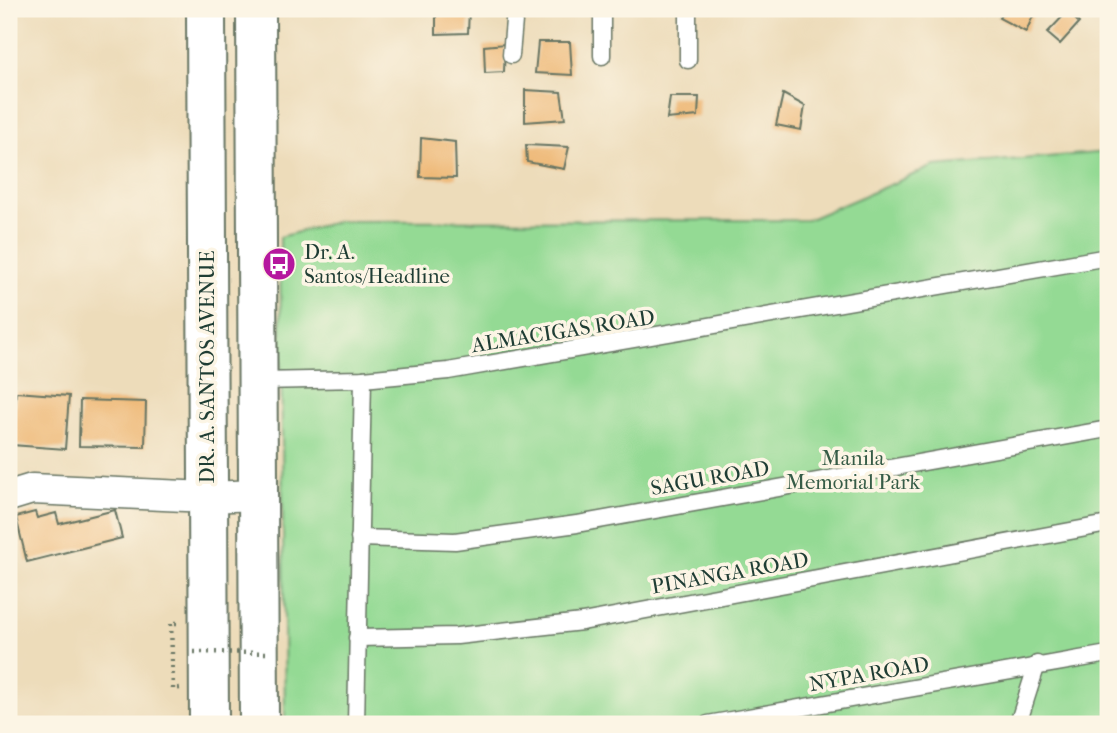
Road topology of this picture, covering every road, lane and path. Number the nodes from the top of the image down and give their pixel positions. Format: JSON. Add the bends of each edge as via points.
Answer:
{"nodes":[{"id":1,"x":206,"y":9,"type":"edge"},
{"id":2,"x":256,"y":9,"type":"edge"},
{"id":3,"x":514,"y":9,"type":"edge"},
{"id":4,"x":602,"y":9,"type":"edge"},
{"id":5,"x":688,"y":9,"type":"edge"},
{"id":6,"x":511,"y":55,"type":"dead end"},
{"id":7,"x":602,"y":56,"type":"dead end"},
{"id":8,"x":688,"y":60,"type":"dead end"},
{"id":9,"x":1108,"y":257,"type":"edge"},
{"id":10,"x":363,"y":379,"type":"junction"},
{"id":11,"x":258,"y":381,"type":"junction"},
{"id":12,"x":1108,"y":429,"type":"edge"},
{"id":13,"x":258,"y":495,"type":"junction"},
{"id":14,"x":9,"y":496,"type":"edge"},
{"id":15,"x":207,"y":497,"type":"junction"},
{"id":16,"x":1108,"y":524,"type":"edge"},
{"id":17,"x":359,"y":538,"type":"junction"},
{"id":18,"x":171,"y":623,"type":"dead end"},
{"id":19,"x":357,"y":638,"type":"junction"},
{"id":20,"x":194,"y":652,"type":"dead end"},
{"id":21,"x":271,"y":653,"type":"dead end"},
{"id":22,"x":1108,"y":654,"type":"edge"},
{"id":23,"x":1037,"y":664,"type":"junction"},
{"id":24,"x":173,"y":689,"type":"dead end"},
{"id":25,"x":209,"y":724,"type":"edge"},
{"id":26,"x":259,"y":724,"type":"edge"},
{"id":27,"x":356,"y":724,"type":"edge"},
{"id":28,"x":708,"y":724,"type":"edge"},
{"id":29,"x":1018,"y":724,"type":"edge"}],
"edges":[{"from":1,"to":15,"type":"main road","name":"DR. A. SANTOS AVENUE"},
{"from":2,"to":11,"type":"main road"},
{"from":3,"to":6,"type":"lane"},
{"from":4,"to":7,"type":"lane"},
{"from":5,"to":8,"type":"lane"},
{"from":9,"to":10,"type":"lane","name":"ALMACIGAS ROAD","via":[[560,354]]},
{"from":10,"to":11,"type":"lane","name":"ALMACIGAS ROAD"},
{"from":10,"to":17,"type":"lane"},
{"from":11,"to":13,"type":"main road"},
{"from":12,"to":17,"type":"lane","name":"SAGU ROAD","via":[[577,524],[456,541]]},
{"from":13,"to":15,"type":"street"},
{"from":13,"to":26,"type":"main road"},
{"from":14,"to":15,"type":"street","via":[[32,489]]},
{"from":15,"to":25,"type":"main road","name":"DR. A. SANTOS AVENUE"},
{"from":16,"to":19,"type":"lane","name":"PINANGA ROAD","via":[[582,622],[457,636]]},
{"from":17,"to":19,"type":"lane"},
{"from":18,"to":24,"type":"path"},
{"from":19,"to":27,"type":"lane"},
{"from":20,"to":21,"type":"path","bridge":true},
{"from":22,"to":23,"type":"lane"},
{"from":23,"to":28,"type":"lane","name":"NYPA ROAD"},
{"from":23,"to":29,"type":"lane"}]}
